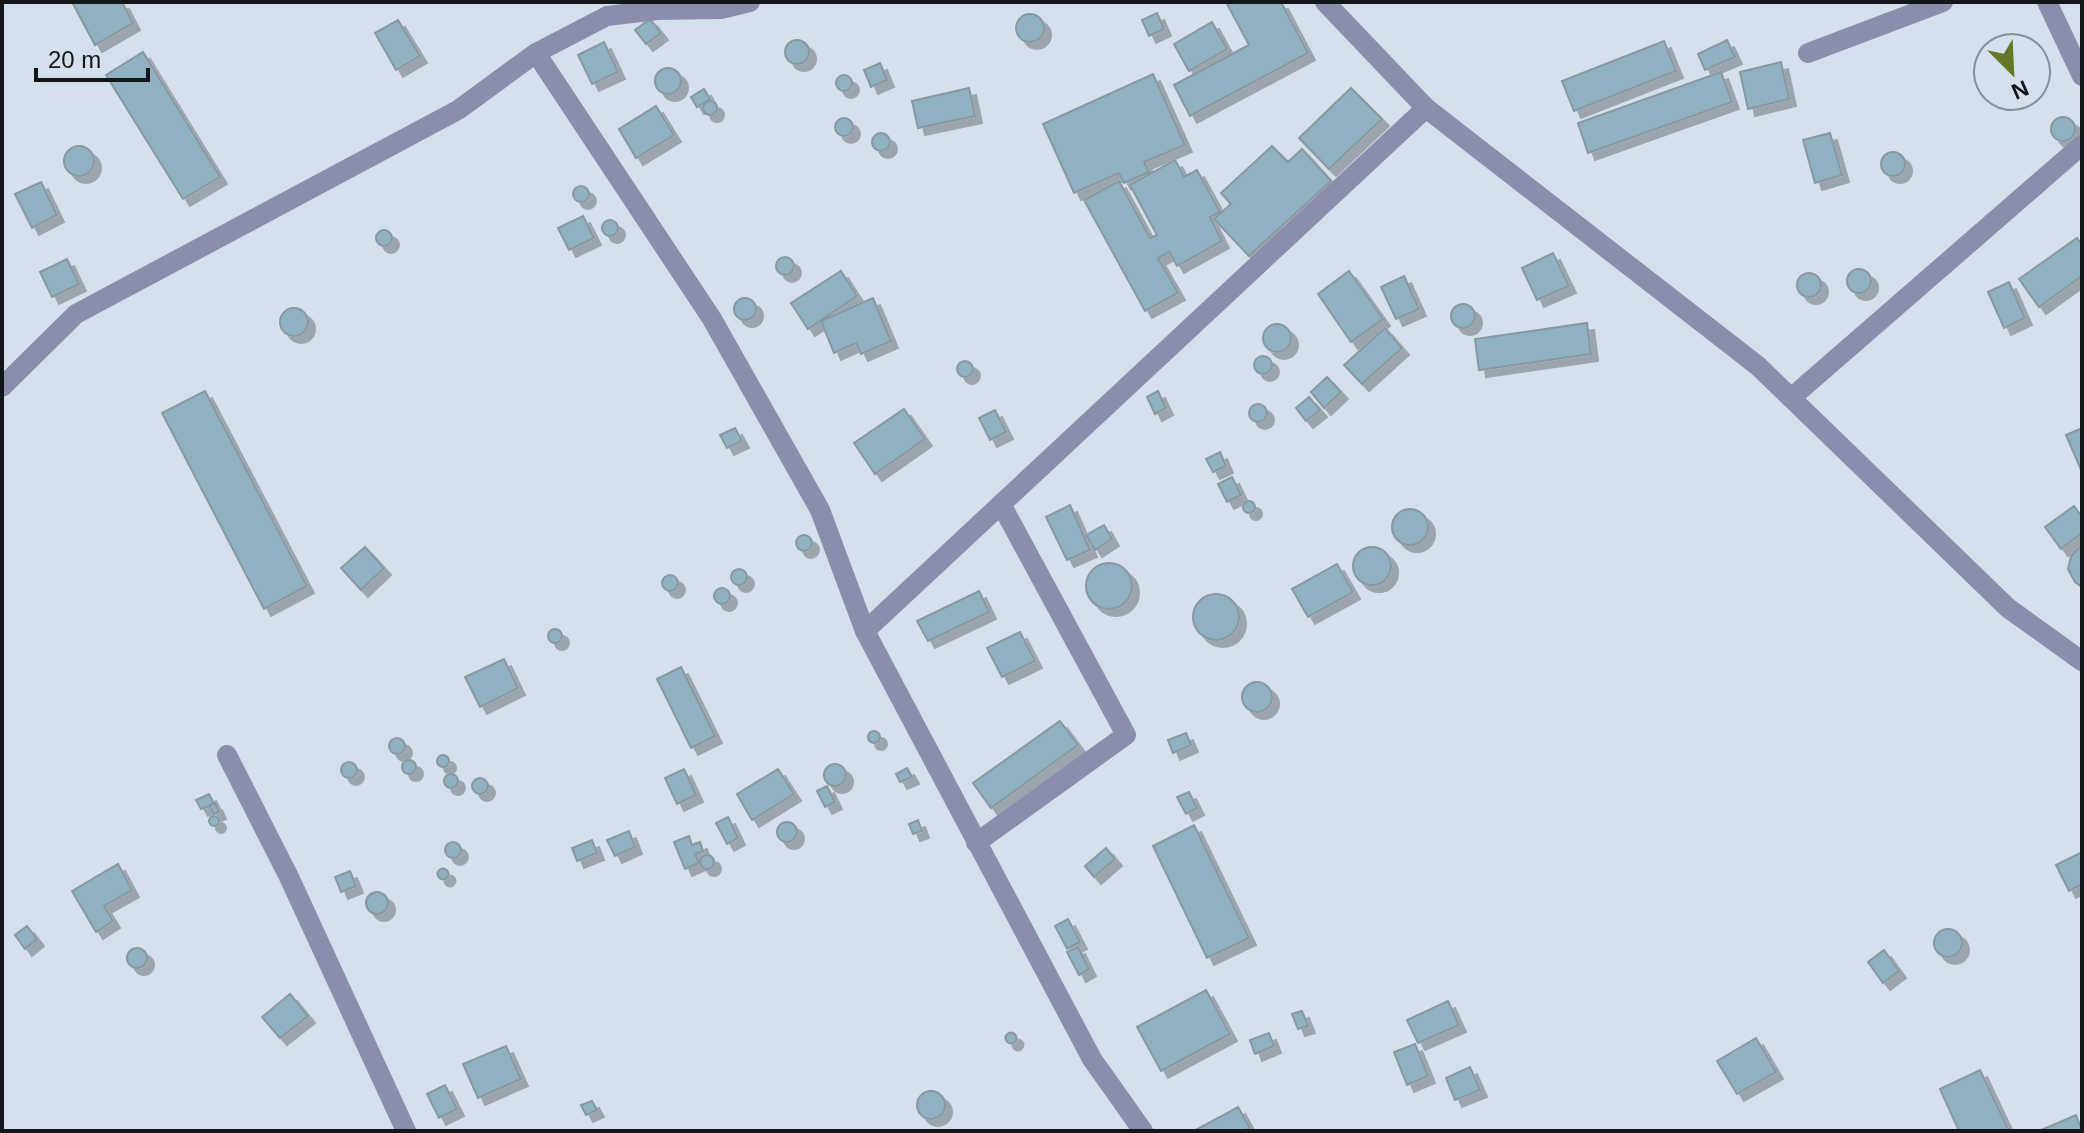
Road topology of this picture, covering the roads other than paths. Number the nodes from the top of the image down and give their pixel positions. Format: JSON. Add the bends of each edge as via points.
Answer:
{"nodes":[{"id":1,"x":750,"y":2,"type":"edge"},
{"id":2,"x":1325,"y":2,"type":"edge"},
{"id":3,"x":1943,"y":2,"type":"edge"},
{"id":4,"x":2047,"y":2,"type":"edge"},
{"id":5,"x":536,"y":53,"type":"junction"},
{"id":6,"x":1808,"y":53,"type":"dead end"},
{"id":7,"x":2082,"y":76,"type":"edge"},
{"id":8,"x":1426,"y":108,"type":"junction"},
{"id":9,"x":2082,"y":145,"type":"edge"},
{"id":10,"x":2,"y":387,"type":"edge"},
{"id":11,"x":1791,"y":398,"type":"junction"},
{"id":12,"x":1001,"y":504,"type":"junction"},
{"id":13,"x":865,"y":631,"type":"junction"},
{"id":14,"x":2082,"y":661,"type":"edge"},
{"id":15,"x":227,"y":755,"type":"dead end"},
{"id":16,"x":976,"y":843,"type":"junction"},
{"id":17,"x":406,"y":1131,"type":"edge"},
{"id":18,"x":1143,"y":1131,"type":"edge"}],
"edges":[{"from":1,"to":5,"type":"street","via":[[721,9],[607,16]]},
{"from":2,"to":8,"type":"street"},
{"from":3,"to":6,"type":"street"},
{"from":4,"to":7,"type":"street"},
{"from":5,"to":10,"type":"street","via":[[458,110],[76,314]]},
{"from":5,"to":13,"type":"street","via":[[712,319],[820,510]]},
{"from":8,"to":11,"type":"street","via":[[1758,366]]},
{"from":8,"to":12,"type":"street"},
{"from":9,"to":11,"type":"street"},
{"from":11,"to":14,"type":"street","via":[[2008,608]]},
{"from":12,"to":13,"type":"street"},
{"from":12,"to":16,"type":"street","via":[[1126,735]]},
{"from":13,"to":16,"type":"street"},
{"from":15,"to":17,"type":"street"},
{"from":16,"to":18,"type":"street","via":[[1092,1059]]}]}
